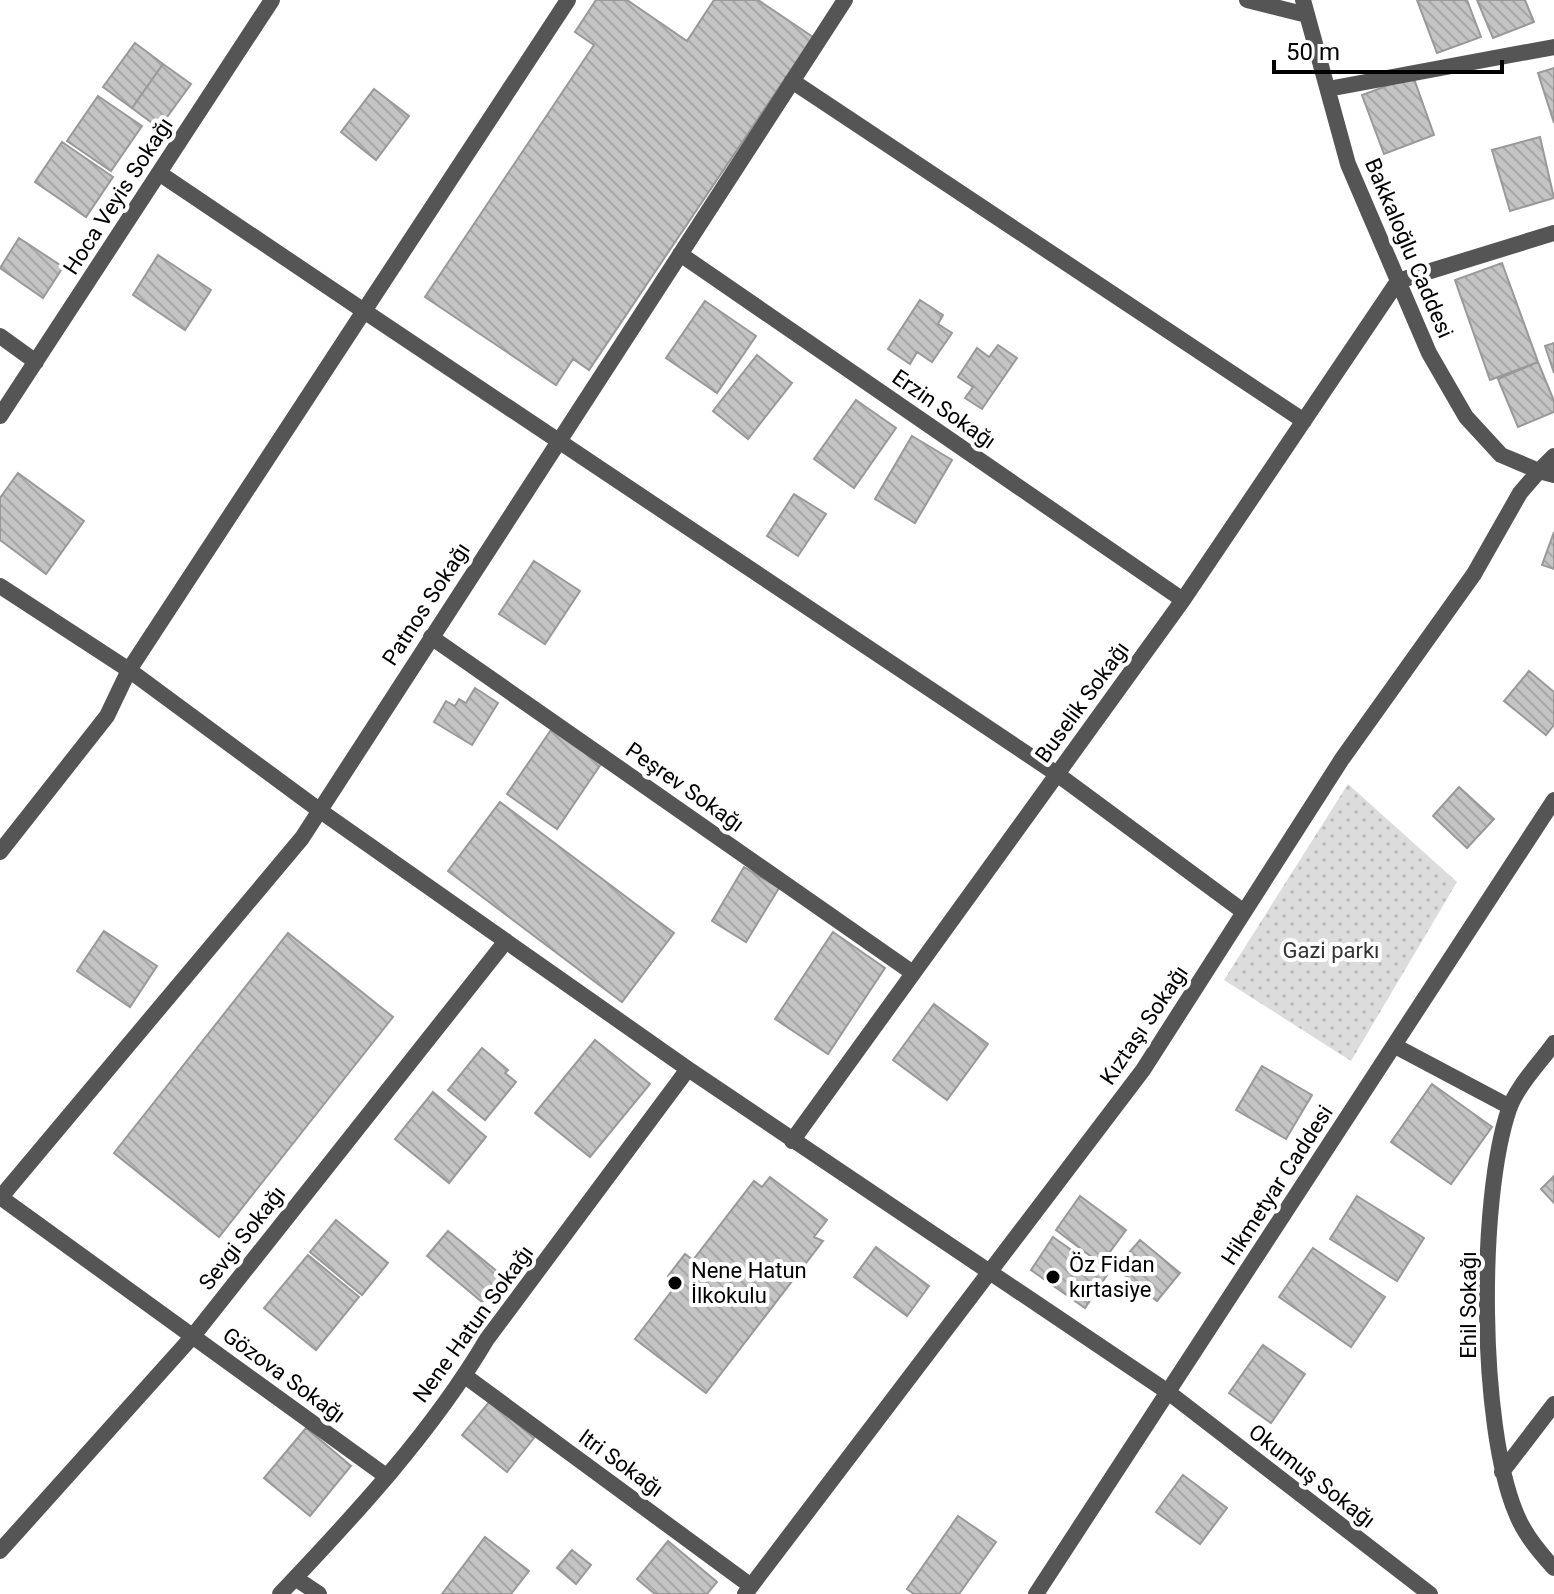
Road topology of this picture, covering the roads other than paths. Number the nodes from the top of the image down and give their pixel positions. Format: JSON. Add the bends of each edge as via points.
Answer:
{"nodes":[{"id":1,"x":272,"y":0,"type":"edge"},
{"id":2,"x":568,"y":0,"type":"edge"},
{"id":3,"x":845,"y":0,"type":"edge"},
{"id":4,"x":1247,"y":0,"type":"edge"},
{"id":5,"x":1305,"y":7,"type":"edge"},
{"id":6,"x":1554,"y":47,"type":"edge"},
{"id":7,"x":792,"y":81,"type":"junction"},
{"id":8,"x":1328,"y":89,"type":"junction"},
{"id":9,"x":159,"y":173,"type":"junction"},
{"id":10,"x":1554,"y":233,"type":"edge"},
{"id":11,"x":680,"y":254,"type":"junction"},
{"id":12,"x":1398,"y":281,"type":"junction"},
{"id":13,"x":364,"y":311,"type":"junction"},
{"id":14,"x":0,"y":336,"type":"edge"},
{"id":15,"x":36,"y":362,"type":"junction"},
{"id":16,"x":0,"y":416,"type":"edge"},
{"id":17,"x":1304,"y":421,"type":"junction"},
{"id":18,"x":558,"y":441,"type":"junction"},
{"id":19,"x":1554,"y":456,"type":"edge"},
{"id":20,"x":1547,"y":473,"type":"edge"},
{"id":21,"x":0,"y":586,"type":"edge"},
{"id":22,"x":1183,"y":600,"type":"junction"},
{"id":23,"x":431,"y":637,"type":"junction"},
{"id":24,"x":129,"y":670,"type":"junction"},
{"id":25,"x":1057,"y":774,"type":"junction"},
{"id":26,"x":1554,"y":800,"type":"edge"},
{"id":27,"x":319,"y":810,"type":"junction"},
{"id":28,"x":0,"y":852,"type":"edge"},
{"id":29,"x":1244,"y":912,"type":"junction"},
{"id":30,"x":506,"y":941,"type":"junction"},
{"id":31,"x":913,"y":973,"type":"junction"},
{"id":32,"x":1554,"y":1043,"type":"edge"},
{"id":33,"x":1395,"y":1046,"type":"junction"},
{"id":34,"x":688,"y":1069,"type":"junction"},
{"id":35,"x":1510,"y":1107,"type":"junction"},
{"id":36,"x":792,"y":1141,"type":"junction"},
{"id":37,"x":0,"y":1197,"type":"edge"},
{"id":38,"x":987,"y":1273,"type":"junction"},
{"id":39,"x":193,"y":1336,"type":"junction"},
{"id":40,"x":465,"y":1376,"type":"junction"},
{"id":41,"x":1168,"y":1392,"type":"junction"},
{"id":42,"x":1554,"y":1404,"type":"edge"},
{"id":43,"x":1502,"y":1472,"type":"junction"},
{"id":44,"x":386,"y":1476,"type":"junction"},
{"id":45,"x":0,"y":1551,"type":"edge"},
{"id":46,"x":1554,"y":1568,"type":"edge"},
{"id":47,"x":295,"y":1578,"type":"junction"},
{"id":48,"x":748,"y":1590,"type":"edge"},
{"id":49,"x":1038,"y":1593,"type":"edge"},
{"id":50,"x":280,"y":1594,"type":"edge"},
{"id":51,"x":319,"y":1594,"type":"edge"},
{"id":52,"x":1430,"y":1594,"type":"edge"}],
"edges":[{"from":1,"to":9,"type":"street","name":"Hoca Veyis Sokağı"},
{"from":2,"to":13,"type":"street"},
{"from":3,"to":7,"type":"street","name":"Patnos Sokağı"},
{"from":4,"to":5,"type":"street"},
{"from":5,"to":8,"type":"street","name":"Bakkaloğlu Caddesi"},
{"from":6,"to":8,"type":"street"},
{"from":7,"to":11,"type":"street","name":"Patnos Sokağı"},
{"from":7,"to":17,"type":"street"},
{"from":8,"to":12,"type":"street","name":"Bakkaloğlu Caddesi","via":[[1348,164]]},
{"from":9,"to":13,"type":"street"},
{"from":9,"to":15,"type":"street","name":"Hoca Veyis Sokağı"},
{"from":10,"to":12,"type":"street"},
{"from":11,"to":18,"type":"street","name":"Patnos Sokağı"},
{"from":11,"to":22,"type":"street","name":"Erzin Sokağı"},
{"from":12,"to":17,"type":"street","name":"Buselik Sokağı"},
{"from":12,"to":20,"type":"street","name":"Bakkaloğlu Caddesi","via":[[1429,353],[1466,417],[1501,455]]},
{"from":13,"to":18,"type":"street"},
{"from":13,"to":24,"type":"street"},
{"from":14,"to":15,"type":"street"},
{"from":15,"to":16,"type":"street","name":"Hoca Veyis Sokağı"},
{"from":17,"to":22,"type":"street","name":"Buselik Sokağı"},
{"from":18,"to":23,"type":"street","name":"Patnos Sokağı"},
{"from":18,"to":25,"type":"street"},
{"from":19,"to":20,"type":"street","name":"Kıztaşı Sokağı"},
{"from":20,"to":29,"type":"street","name":"Kıztaşı Sokağı","via":[[1520,493],[1474,574],[1342,759]]},
{"from":21,"to":24,"type":"street","name":"Okumuş Sokağı"},
{"from":22,"to":25,"type":"street","name":"Buselik Sokağı"},
{"from":23,"to":27,"type":"street","name":"Patnos Sokağı"},
{"from":23,"to":31,"type":"street","name":"Peşrev Sokağı"},
{"from":24,"to":27,"type":"street","name":"Okumuş Sokağı"},
{"from":24,"to":28,"type":"street","via":[[107,716]]},
{"from":25,"to":29,"type":"street"},
{"from":25,"to":31,"type":"street","name":"Buselik Sokağı"},
{"from":26,"to":33,"type":"street","name":"Hikmetyar Caddesi"},
{"from":27,"to":30,"type":"street","name":"Okumuş Sokağı"},
{"from":27,"to":37,"type":"street","name":"Patnos Sokağı","via":[[302,838]]},
{"from":29,"to":38,"type":"street","name":"Kıztaşı Sokağı","via":[[1143,1070]]},
{"from":30,"to":34,"type":"street","name":"Okumuş Sokağı"},
{"from":30,"to":39,"type":"street","name":"Sevgi Sokağı"},
{"from":31,"to":36,"type":"street","name":"Buselik Sokağı"},
{"from":32,"to":35,"type":"street","name":"Ehil Sokağı"},
{"from":33,"to":35,"type":"street"},
{"from":33,"to":41,"type":"street","name":"Hikmetyar Caddesi"},
{"from":34,"to":36,"type":"street","name":"Okumuş Sokağı"},
{"from":34,"to":40,"type":"street","name":"Nene Hatun Sokağı"},
{"from":35,"to":43,"type":"street","name":"Ehil Sokağı","via":[[1491,1222],[1487,1314]]},
{"from":36,"to":38,"type":"street","name":"Okumuş Sokağı"},
{"from":37,"to":39,"type":"street","name":"Gözova Sokağı"},
{"from":38,"to":41,"type":"street","name":"Okumuş Sokağı"},
{"from":38,"to":48,"type":"street","name":"Kıztaşı Sokağı"},
{"from":39,"to":44,"type":"street","name":"Gözova Sokağı"},
{"from":39,"to":45,"type":"street","name":"Sevgi Sokağı"},
{"from":40,"to":44,"type":"street","name":"Nene Hatun Sokağı"},
{"from":40,"to":48,"type":"street","name":"Itri Sokağı"},
{"from":41,"to":49,"type":"street","name":"Hikmetyar Caddesi"},
{"from":41,"to":52,"type":"street","name":"Okumuş Sokağı"},
{"from":42,"to":43,"type":"street"},
{"from":43,"to":46,"type":"street","name":"Ehil Sokağı","via":[[1516,1515]]},
{"from":44,"to":47,"type":"street","name":"Nene Hatun Sokağı"},
{"from":47,"to":50,"type":"street","name":"Nene Hatun Sokağı"},
{"from":47,"to":51,"type":"street"}]}
